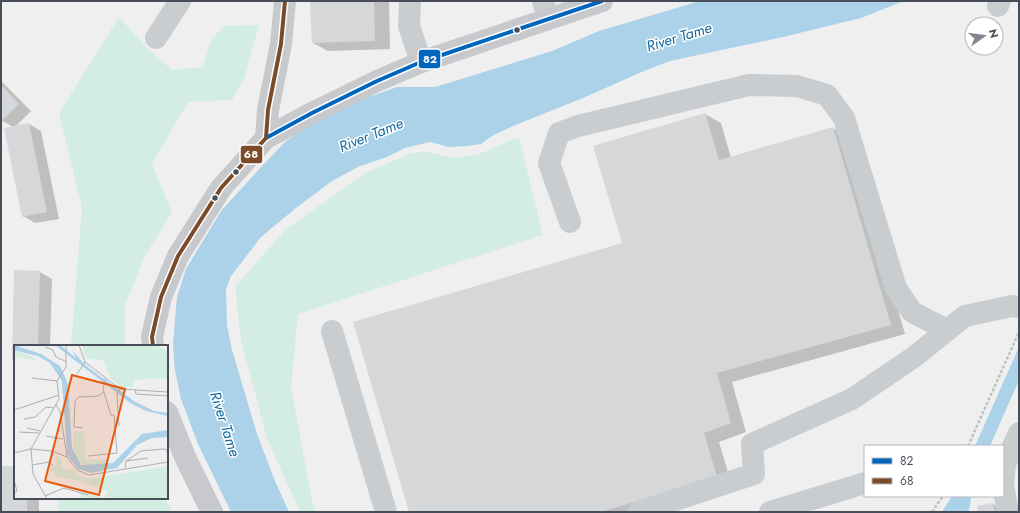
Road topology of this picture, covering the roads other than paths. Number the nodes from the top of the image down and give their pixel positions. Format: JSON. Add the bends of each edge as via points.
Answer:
{"nodes":[{"id":1,"x":180,"y":1,"type":"edge"},
{"id":2,"x":285,"y":1,"type":"edge"},
{"id":3,"x":410,"y":1,"type":"edge"},
{"id":4,"x":602,"y":1,"type":"edge"},
{"id":5,"x":546,"y":10,"type":"edge"},
{"id":6,"x":156,"y":38,"type":"dead end"},
{"id":7,"x":422,"y":62,"type":"junction"},
{"id":8,"x":266,"y":138,"type":"junction"},
{"id":9,"x":570,"y":222,"type":"dead end"},
{"id":10,"x":1016,"y":306,"type":"edge"},
{"id":11,"x":947,"y":330,"type":"junction"},
{"id":12,"x":332,"y":331,"type":"dead end"},
{"id":13,"x":153,"y":345,"type":"edge"},
{"id":14,"x":168,"y":414,"type":"edge"},
{"id":15,"x":1019,"y":432,"type":"edge"},
{"id":16,"x":1004,"y":464,"type":"edge"},
{"id":17,"x":864,"y":483,"type":"edge"},
{"id":18,"x":1004,"y":491,"type":"edge"},
{"id":19,"x":212,"y":512,"type":"edge"},
{"id":20,"x":386,"y":512,"type":"edge"},
{"id":21,"x":639,"y":512,"type":"edge"},
{"id":22,"x":770,"y":512,"type":"edge"},
{"id":23,"x":1008,"y":512,"type":"edge"}],
"edges":[{"from":1,"to":6,"type":"street"},
{"from":2,"to":8,"type":"main road"},
{"from":3,"to":7,"type":"street","via":[[409,26]]},
{"from":4,"to":5,"type":"main road"},
{"from":5,"to":7,"type":"main road"},
{"from":7,"to":8,"type":"main road","via":[[312,113]]},
{"from":8,"to":13,"type":"main road","via":[[221,188],[178,256],[162,297],[152,337]]},
{"from":9,"to":11,"type":"street","via":[[550,163],[559,133],[578,126],[749,85],[797,86],[827,95],[844,118],[896,288],[912,312]]},
{"from":10,"to":11,"type":"street","via":[[965,316]]},
{"from":11,"to":21,"type":"street","via":[[914,357],[852,399],[752,444],[754,474]]},
{"from":12,"to":20,"type":"street"},
{"from":14,"to":19,"type":"main road"},
{"from":15,"to":16,"type":"street"},
{"from":17,"to":22,"type":"street"},
{"from":18,"to":23,"type":"street"}]}
